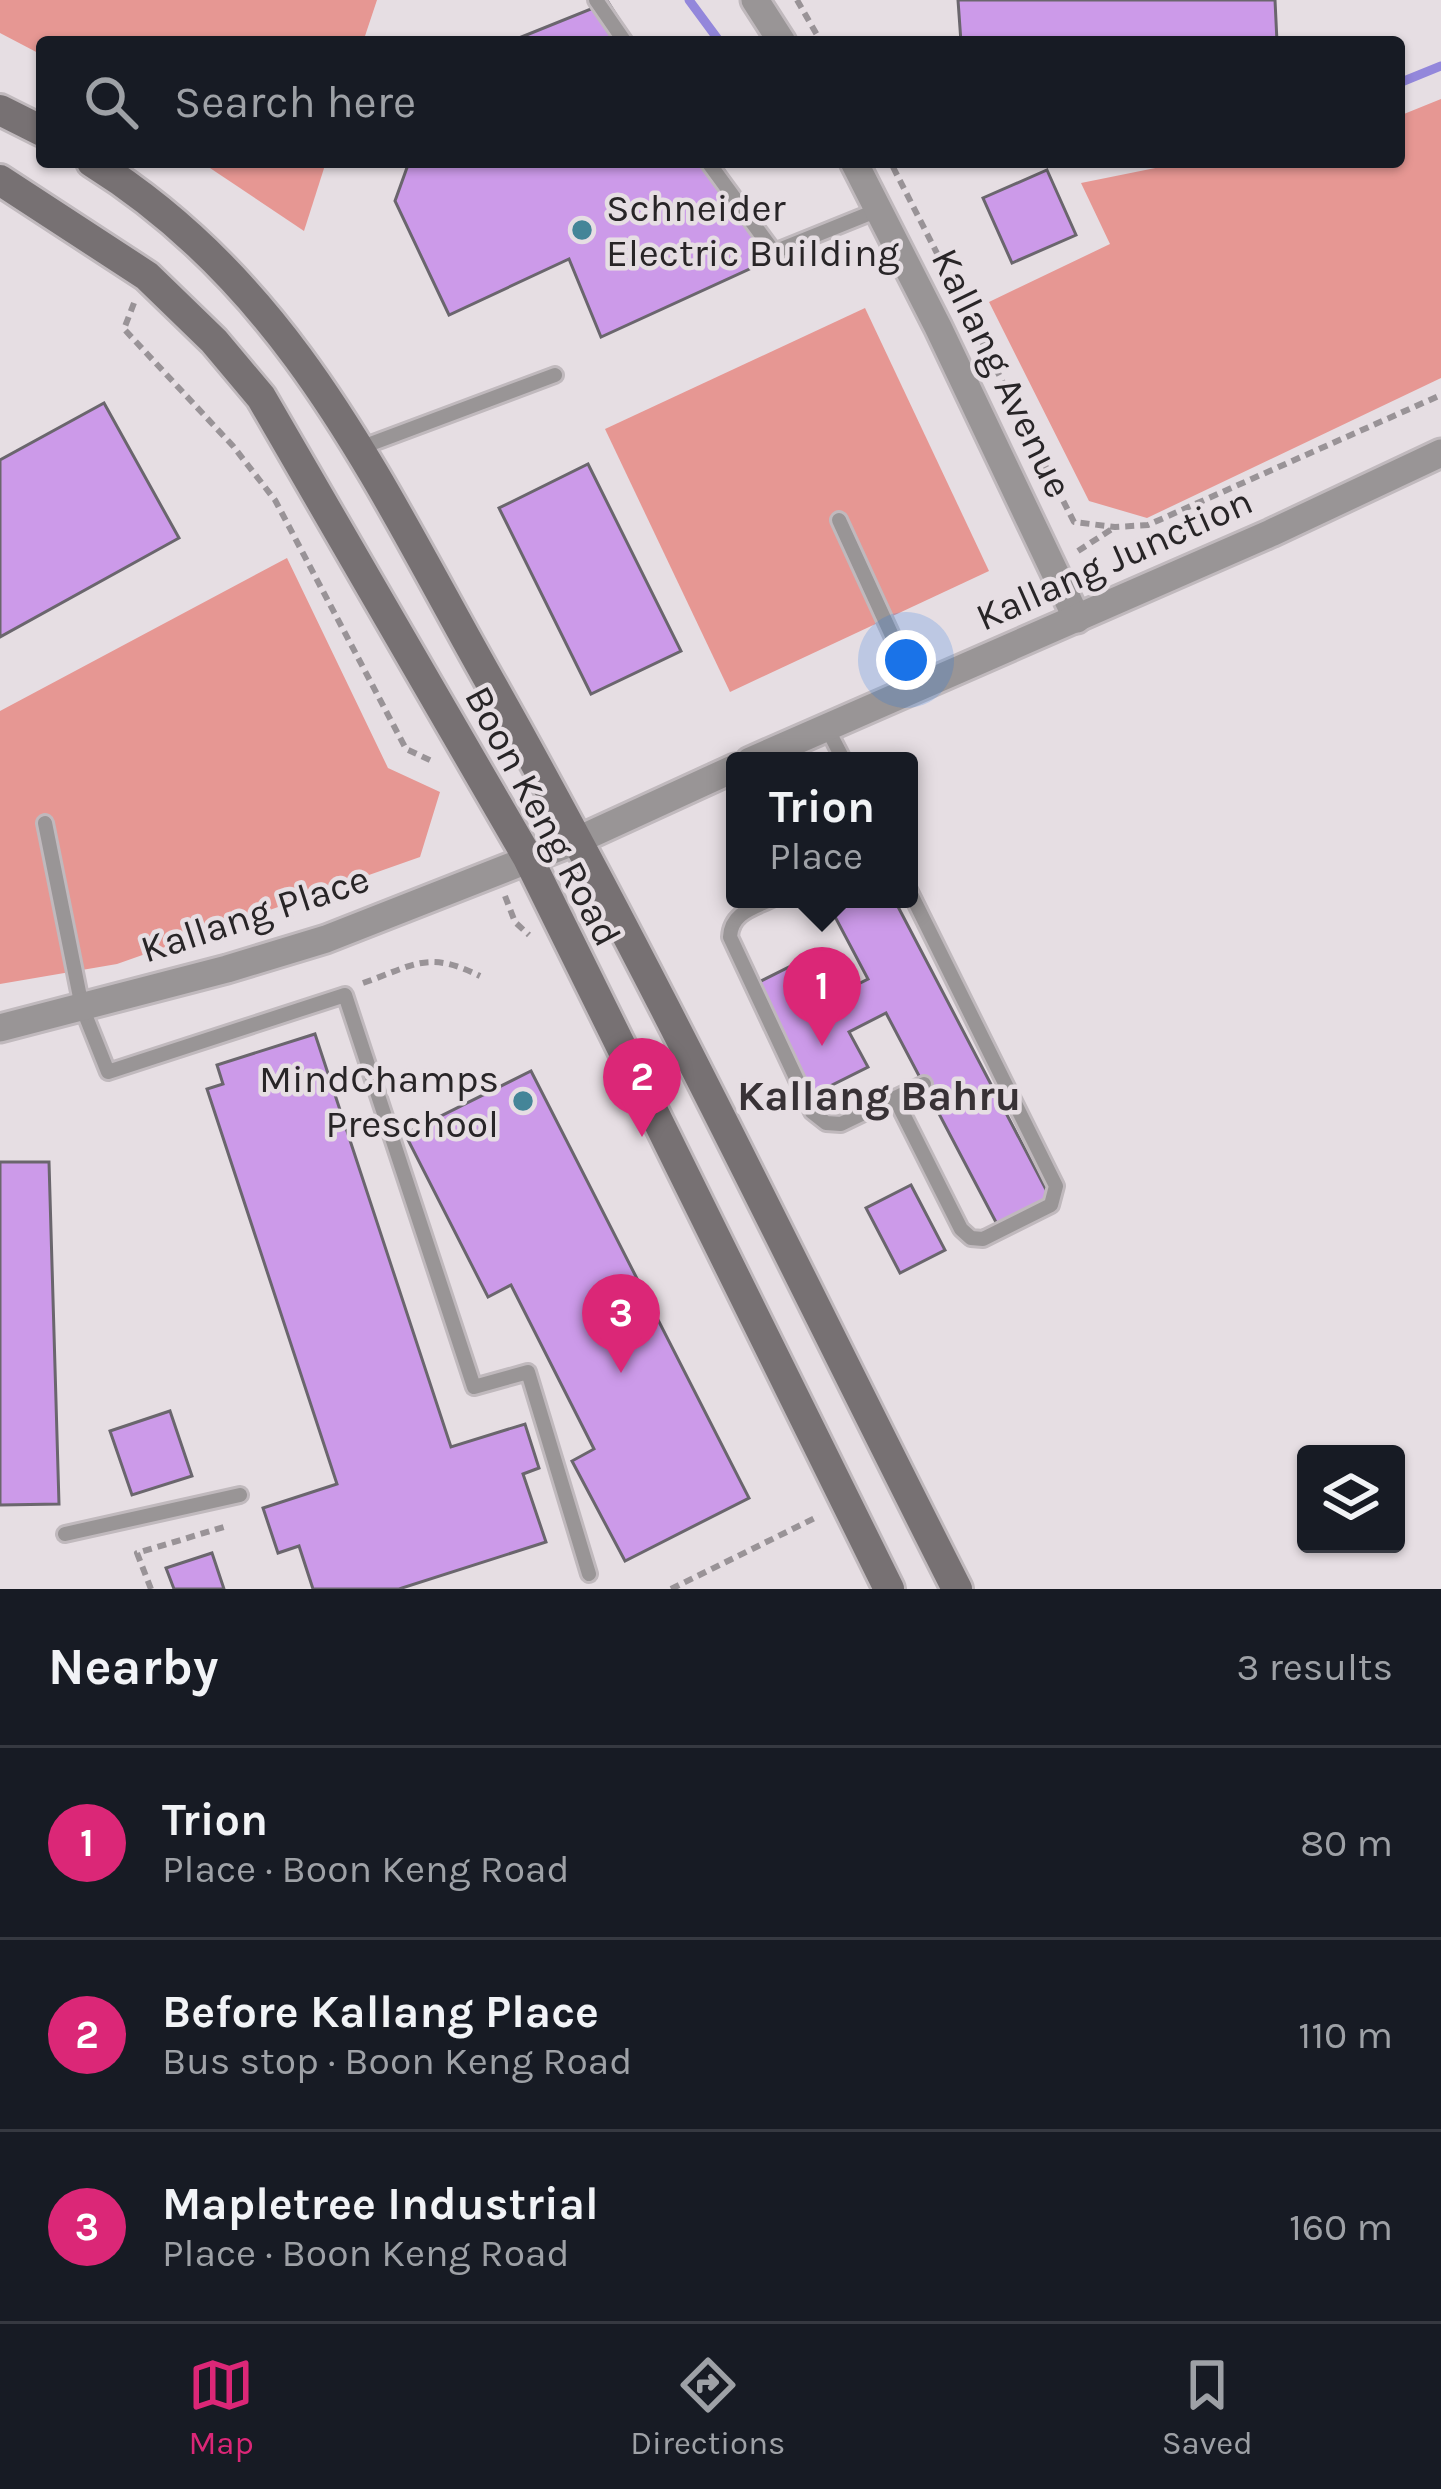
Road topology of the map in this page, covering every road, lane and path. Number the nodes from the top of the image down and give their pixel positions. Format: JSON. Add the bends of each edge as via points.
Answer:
{"nodes":[{"id":1,"x":596,"y":0,"type":"edge"},
{"id":2,"x":755,"y":0,"type":"edge"},
{"id":3,"x":797,"y":0,"type":"edge"},
{"id":4,"x":621,"y":36,"type":"edge"},
{"id":5,"x":778,"y":36,"type":"edge"},
{"id":6,"x":818,"y":36,"type":"edge"},
{"id":7,"x":0,"y":110,"type":"edge"},
{"id":8,"x":36,"y":128,"type":"edge"},
{"id":9,"x":100,"y":168,"type":"edge"},
{"id":10,"x":712,"y":168,"type":"edge"},
{"id":11,"x":857,"y":168,"type":"edge"},
{"id":12,"x":893,"y":168,"type":"edge"},
{"id":13,"x":0,"y":180,"type":"edge"},
{"id":14,"x":878,"y":210,"type":"junction"},
{"id":15,"x":141,"y":286,"type":"dead end"},
{"id":16,"x":555,"y":375,"type":"dead end"},
{"id":17,"x":1441,"y":394,"type":"edge"},
{"id":18,"x":357,"y":449,"type":"junction"},
{"id":19,"x":1441,"y":453,"type":"edge"},
{"id":20,"x":839,"y":520,"type":"dead end"},
{"id":21,"x":1077,"y":619,"type":"junction"},
{"id":22,"x":916,"y":688,"type":"junction"},
{"id":23,"x":826,"y":726,"type":"junction"},
{"id":24,"x":770,"y":752,"type":"edge"},
{"id":25,"x":839,"y":752,"type":"edge"},
{"id":26,"x":452,"y":770,"type":"dead end"},
{"id":27,"x":726,"y":772,"type":"edge"},
{"id":28,"x":45,"y":823,"type":"dead end"},
{"id":29,"x":578,"y":840,"type":"junction"},
{"id":30,"x":528,"y":858,"type":"junction"},
{"id":31,"x":752,"y":908,"type":"edge"},
{"id":32,"x":917,"y":908,"type":"edge"},
{"id":33,"x":480,"y":976,"type":"dead end"},
{"id":34,"x":343,"y":990,"type":"dead end"},
{"id":35,"x":82,"y":1007,"type":"junction"},
{"id":36,"x":0,"y":1028,"type":"edge"},
{"id":37,"x":924,"y":1084,"type":"dead end"},
{"id":38,"x":895,"y":1098,"type":"junction"},
{"id":39,"x":240,"y":1495,"type":"dead end"},
{"id":40,"x":823,"y":1514,"type":"dead end"},
{"id":41,"x":224,"y":1527,"type":"dead end"},
{"id":42,"x":65,"y":1534,"type":"dead end"},
{"id":43,"x":590,"y":1574,"type":"dead end"},
{"id":44,"x":881,"y":1586,"type":"edge"},
{"id":45,"x":151,"y":1589,"type":"edge"},
{"id":46,"x":671,"y":1589,"type":"edge"},
{"id":47,"x":957,"y":1589,"type":"edge"}],
"edges":[{"from":1,"to":4,"type":"lane"},
{"from":2,"to":5,"type":"street"},
{"from":3,"to":6,"type":"path"},
{"from":7,"to":8,"type":"main road"},
{"from":9,"to":18,"type":"main road","name":"Boon Keng Road","via":[[191,234],[252,295],[332,400]]},
{"from":10,"to":14,"type":"lane","via":[[774,252]]},
{"from":11,"to":14,"type":"street","name":"Kallang Avenue"},
{"from":12,"to":17,"type":"path","via":[[1074,522],[1148,525]]},
{"from":13,"to":30,"type":"main road","name":"Boon Keng Road","via":[[147,276],[261,397]]},
{"from":14,"to":21,"type":"street","name":"Kallang Avenue"},
{"from":15,"to":26,"type":"path","via":[[124,329],[275,500],[406,749]]},
{"from":16,"to":18,"type":"lane"},
{"from":18,"to":29,"type":"main road","name":"Boon Keng Road"},
{"from":19,"to":21,"type":"street","name":"Kallang Junction"},
{"from":20,"to":22,"type":"lane"},
{"from":21,"to":22,"type":"street","name":"Kallang Junction"},
{"from":22,"to":23,"type":"street","name":"Kallang Junction"},
{"from":23,"to":24,"type":"street","name":"Kallang Junction"},
{"from":23,"to":25,"type":"lane"},
{"from":27,"to":29,"type":"street"},
{"from":28,"to":35,"type":"lane"},
{"from":29,"to":30,"type":"street"},
{"from":29,"to":47,"type":"main road","name":"Boon Keng Road"},
{"from":30,"to":35,"type":"street","name":"Kallang Place","via":[[326,939]]},
{"from":30,"to":44,"type":"main road","name":"Boon Keng Road"},
{"from":31,"to":38,"type":"lane","via":[[734,920],[730,937],[812,1112],[833,1126]]},
{"from":32,"to":38,"type":"lane","via":[[982,1056],[1056,1186],[1047,1209],[983,1239],[966,1234]]},
{"from":33,"to":34,"type":"path","via":[[434,958]]},
{"from":35,"to":36,"type":"street","name":"Kallang Place"},
{"from":35,"to":43,"type":"lane","via":[[108,1072],[345,995],[474,1387],[528,1372]]},
{"from":37,"to":38,"type":"lane"},
{"from":39,"to":42,"type":"lane"},
{"from":40,"to":46,"type":"path"},
{"from":41,"to":45,"type":"path","via":[[137,1553]]}]}
